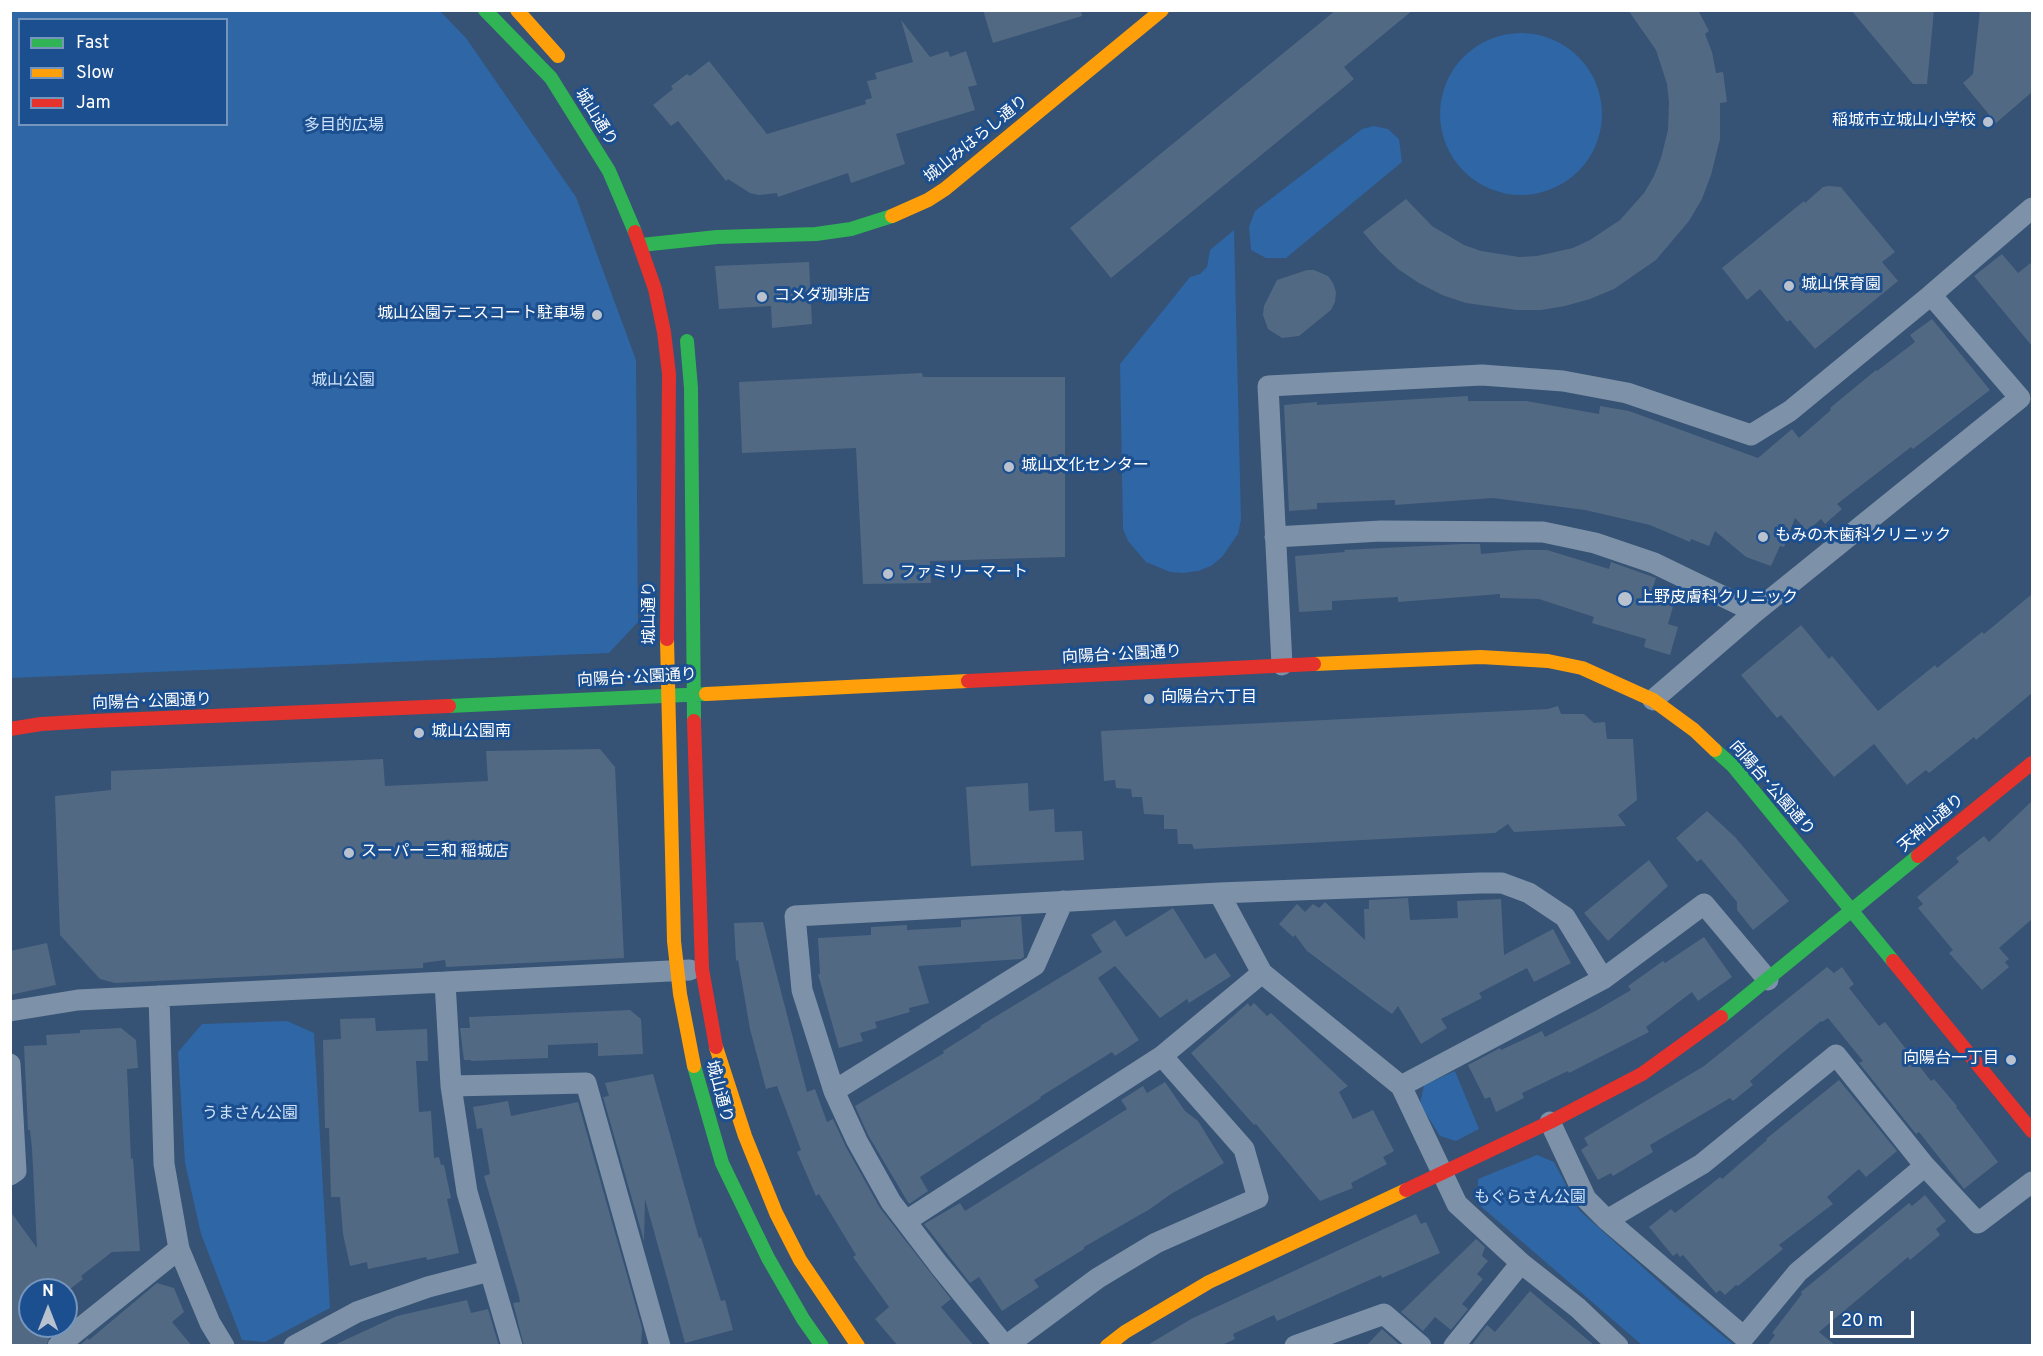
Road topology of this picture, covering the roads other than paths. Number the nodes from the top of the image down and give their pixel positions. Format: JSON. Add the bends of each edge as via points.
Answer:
{"nodes":[{"id":1,"x":485,"y":10,"type":"edge"},
{"id":2,"x":517,"y":10,"type":"edge"},
{"id":3,"x":1162,"y":10,"type":"edge"},
{"id":4,"x":550,"y":78,"type":"junction"},
{"id":5,"x":2032,"y":208,"type":"edge"},
{"id":6,"x":641,"y":245,"type":"junction"},
{"id":7,"x":1931,"y":295,"type":"junction"},
{"id":8,"x":686,"y":330,"type":"dead end"},
{"id":9,"x":2026,"y":394,"type":"edge"},
{"id":10,"x":1275,"y":537,"type":"junction"},
{"id":11,"x":1755,"y":612,"type":"junction"},
{"id":12,"x":1282,"y":665,"type":"junction"},
{"id":13,"x":694,"y":693,"type":"junction"},
{"id":14,"x":668,"y":694,"type":"junction"},
{"id":15,"x":1653,"y":700,"type":"junction"},
{"id":16,"x":10,"y":729,"type":"edge"},
{"id":17,"x":2032,"y":763,"type":"edge"},
{"id":18,"x":1219,"y":893,"type":"junction"},
{"id":19,"x":1063,"y":901,"type":"junction"},
{"id":20,"x":1852,"y":911,"type":"junction"},
{"id":21,"x":702,"y":969,"type":"junction"},
{"id":22,"x":677,"y":971,"type":"junction"},
{"id":23,"x":1262,"y":973,"type":"junction"},
{"id":24,"x":1603,"y":979,"type":"junction"},
{"id":25,"x":1768,"y":980,"type":"junction"},
{"id":26,"x":445,"y":982,"type":"junction"},
{"id":27,"x":159,"y":996,"type":"junction"},
{"id":28,"x":10,"y":1011,"type":"edge"},
{"id":29,"x":1162,"y":1056,"type":"junction"},
{"id":30,"x":10,"y":1064,"type":"edge"},
{"id":31,"x":451,"y":1086,"type":"junction"},
{"id":32,"x":1401,"y":1086,"type":"junction"},
{"id":33,"x":834,"y":1091,"type":"junction"},
{"id":34,"x":1550,"y":1122,"type":"junction"},
{"id":35,"x":2032,"y":1131,"type":"edge"},
{"id":36,"x":1925,"y":1166,"type":"junction"},
{"id":37,"x":1441,"y":1172,"type":"junction"},
{"id":38,"x":10,"y":1175,"type":"edge"},
{"id":39,"x":2032,"y":1182,"type":"edge"},
{"id":40,"x":1607,"y":1220,"type":"junction"},
{"id":41,"x":906,"y":1221,"type":"junction"},
{"id":42,"x":179,"y":1249,"type":"junction"},
{"id":43,"x":1521,"y":1263,"type":"junction"},
{"id":44,"x":489,"y":1271,"type":"junction"},
{"id":45,"x":58,"y":1346,"type":"edge"},
{"id":46,"x":224,"y":1346,"type":"edge"},
{"id":47,"x":294,"y":1346,"type":"edge"},
{"id":48,"x":512,"y":1346,"type":"edge"},
{"id":49,"x":660,"y":1346,"type":"edge"},
{"id":50,"x":822,"y":1346,"type":"edge"},
{"id":51,"x":858,"y":1346,"type":"edge"},
{"id":52,"x":1006,"y":1346,"type":"edge"},
{"id":53,"x":1107,"y":1346,"type":"edge"},
{"id":54,"x":1294,"y":1346,"type":"edge"},
{"id":55,"x":1421,"y":1346,"type":"edge"},
{"id":56,"x":1454,"y":1346,"type":"edge"},
{"id":57,"x":1617,"y":1346,"type":"edge"}],
"edges":[{"from":1,"to":4,"type":"street","name":"城山通り"},
{"from":2,"to":4,"type":"street","via":[[565,64]]},
{"from":3,"to":6,"type":"street","name":"城山みはらし通り","via":[[945,189],[882,221],[816,234],[717,237]]},
{"from":4,"to":6,"type":"street","name":"城山通り","via":[[609,171]]},
{"from":5,"to":7,"type":"street"},
{"from":6,"to":14,"type":"street","name":"城山通り","via":[[655,290],[669,374]]},
{"from":7,"to":9,"type":"street"},
{"from":7,"to":10,"type":"street","via":[[1790,411],[1751,435],[1627,393],[1563,381],[1482,375],[1268,386]]},
{"from":8,"to":13,"type":"street","name":"城山通り","via":[[691,388]]},
{"from":9,"to":11,"type":"street"},
{"from":10,"to":11,"type":"street","via":[[1381,531],[1543,532],[1595,543],[1654,564]]},
{"from":10,"to":12,"type":"street"},
{"from":11,"to":15,"type":"street"},
{"from":12,"to":13,"type":"street","name":"向陽台･公園通り"},
{"from":12,"to":15,"type":"street","name":"向陽台･公園通り","via":[[1480,657],[1548,661],[1582,668]]},
{"from":13,"to":14,"type":"street","name":"向陽台･公園通り"},
{"from":13,"to":21,"type":"street","name":"城山通り"},
{"from":14,"to":16,"type":"street","name":"向陽台･公園通り","via":[[93,721]]},
{"from":14,"to":22,"type":"street","name":"城山通り"},
{"from":15,"to":20,"type":"street","name":"向陽台･公園通り","via":[[1733,766]]},
{"from":17,"to":20,"type":"street","name":"天神山通り"},
{"from":18,"to":19,"type":"street"},
{"from":18,"to":23,"type":"street"},
{"from":18,"to":24,"type":"street","via":[[1503,884],[1529,893],[1565,917]]},
{"from":19,"to":33,"type":"street","via":[[1035,965]]},
{"from":19,"to":33,"type":"street","via":[[795,915],[802,990]]},
{"from":20,"to":25,"type":"street","name":"天神山通り"},
{"from":20,"to":35,"type":"street","name":"向陽台･公園通り"},
{"from":21,"to":22,"type":"street"},
{"from":21,"to":51,"type":"street","name":"城山通り","via":[[715,1044],[745,1136],[776,1213],[800,1260]]},
{"from":22,"to":26,"type":"street"},
{"from":22,"to":50,"type":"street","name":"城山通り","via":[[690,1049],[722,1163],[768,1258]]},
{"from":23,"to":29,"type":"street"},
{"from":23,"to":32,"type":"street"},
{"from":24,"to":25,"type":"street","via":[[1704,904]]},
{"from":24,"to":32,"type":"street"},
{"from":25,"to":34,"type":"street","name":"天神山通り","via":[[1642,1074]]},
{"from":26,"to":27,"type":"street"},
{"from":26,"to":31,"type":"street"},
{"from":27,"to":28,"type":"street","via":[[78,1000]]},
{"from":27,"to":42,"type":"street","via":[[164,1164]]},
{"from":29,"to":41,"type":"street"},
{"from":29,"to":52,"type":"street","via":[[1244,1149],[1258,1198],[1156,1243],[1098,1278]]},
{"from":30,"to":38,"type":"street","via":[[16,1172]]},
{"from":31,"to":44,"type":"street","via":[[468,1192]]},
{"from":31,"to":49,"type":"street","via":[[586,1083]]},
{"from":32,"to":37,"type":"street"},
{"from":33,"to":41,"type":"street","via":[[857,1141]]},
{"from":34,"to":37,"type":"street","name":"天神山通り"},
{"from":34,"to":40,"type":"street","via":[[1586,1199]]},
{"from":36,"to":39,"type":"street","via":[[1978,1223]]},
{"from":36,"to":40,"type":"street","via":[[1836,1055],[1702,1164]]},
{"from":36,"to":40,"type":"street","via":[[1798,1272],[1744,1337]]},
{"from":37,"to":43,"type":"street","via":[[1457,1204]]},
{"from":37,"to":53,"type":"street","name":"天神山通り","via":[[1209,1282]]},
{"from":41,"to":52,"type":"street"},
{"from":42,"to":45,"type":"street"},
{"from":42,"to":46,"type":"street","via":[[210,1323]]},
{"from":43,"to":56,"type":"street"},
{"from":43,"to":57,"type":"street","via":[[1578,1308]]},
{"from":44,"to":47,"type":"street","via":[[357,1312]]},
{"from":44,"to":48,"type":"street"},
{"from":54,"to":55,"type":"street","via":[[1384,1314]]}]}
